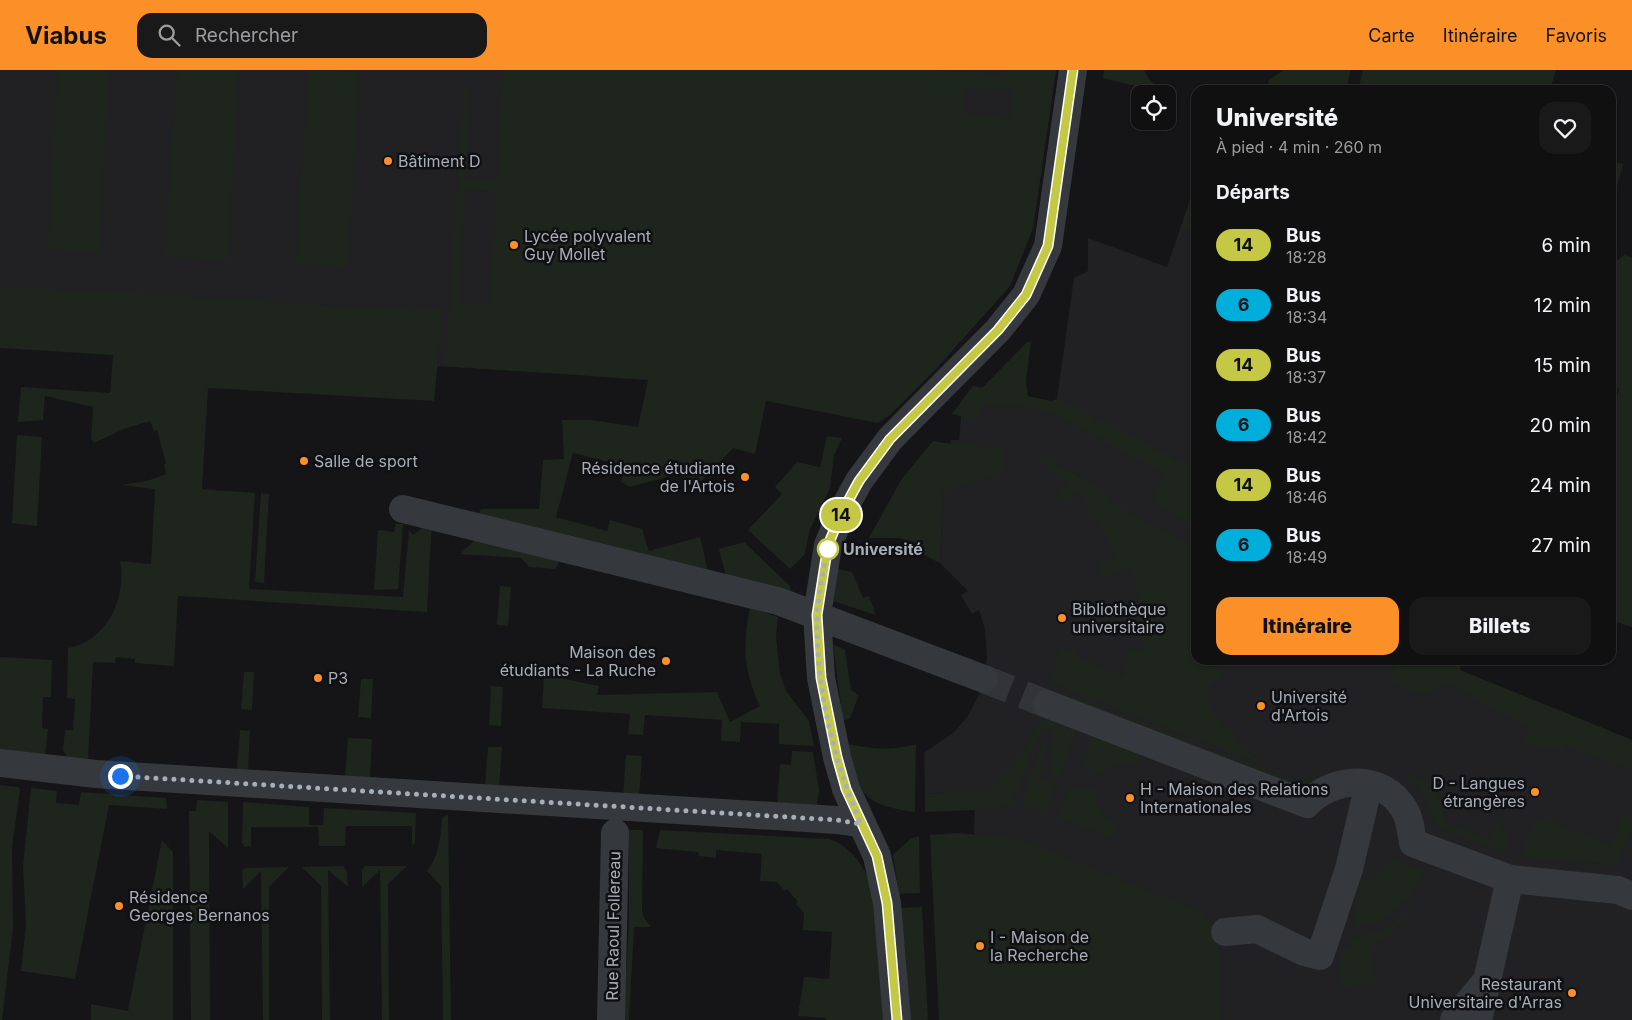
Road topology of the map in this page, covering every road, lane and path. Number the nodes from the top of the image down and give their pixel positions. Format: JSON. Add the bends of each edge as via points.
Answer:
{"nodes":[{"id":1,"x":1073,"y":70,"type":"edge"},
{"id":2,"x":403,"y":509,"type":"dead end"},
{"id":3,"x":817,"y":615,"type":"junction"},
{"id":4,"x":984,"y":679,"type":"tunnel mouth"},
{"id":5,"x":1047,"y":704,"type":"tunnel mouth"},
{"id":6,"x":0,"y":764,"type":"edge"},
{"id":7,"x":1369,"y":784,"type":"junction"},
{"id":8,"x":861,"y":824,"type":"junction"},
{"id":9,"x":615,"y":833,"type":"dead end"},
{"id":10,"x":1510,"y":879,"type":"junction"},
{"id":11,"x":1632,"y":896,"type":"edge"},
{"id":12,"x":1225,"y":932,"type":"dead end"},
{"id":13,"x":1487,"y":980,"type":"junction"},
{"id":14,"x":611,"y":1020,"type":"edge"},
{"id":15,"x":898,"y":1020,"type":"edge"},
{"id":16,"x":1454,"y":1020,"type":"edge"},
{"id":17,"x":1478,"y":1020,"type":"edge"}],
"edges":[{"from":1,"to":3,"type":"street","via":[[1048,246],[1026,295],[998,330],[890,439],[859,481],[828,545]]},
{"from":2,"to":3,"type":"street","via":[[778,601]]},
{"from":3,"to":4,"type":"street"},
{"from":3,"to":8,"type":"street","via":[[821,678],[837,757]]},
{"from":5,"to":7,"type":"street","via":[[1307,804],[1323,790],[1338,784]]},
{"from":6,"to":8,"type":"street","via":[[96,774]]},
{"from":7,"to":10,"type":"street","via":[[1383,789],[1404,809],[1413,842]]},
{"from":7,"to":12,"type":"street","via":[[1349,868],[1320,956],[1304,952],[1257,929]]},
{"from":8,"to":15,"type":"street","via":[[877,856],[887,903]]},
{"from":9,"to":14,"type":"street","name":"Rue Raoul Follereau"},
{"from":10,"to":11,"type":"street","via":[[1618,890]]},
{"from":10,"to":13,"type":"street"},
{"from":13,"to":16,"type":"street"},
{"from":13,"to":17,"type":"street"}]}
